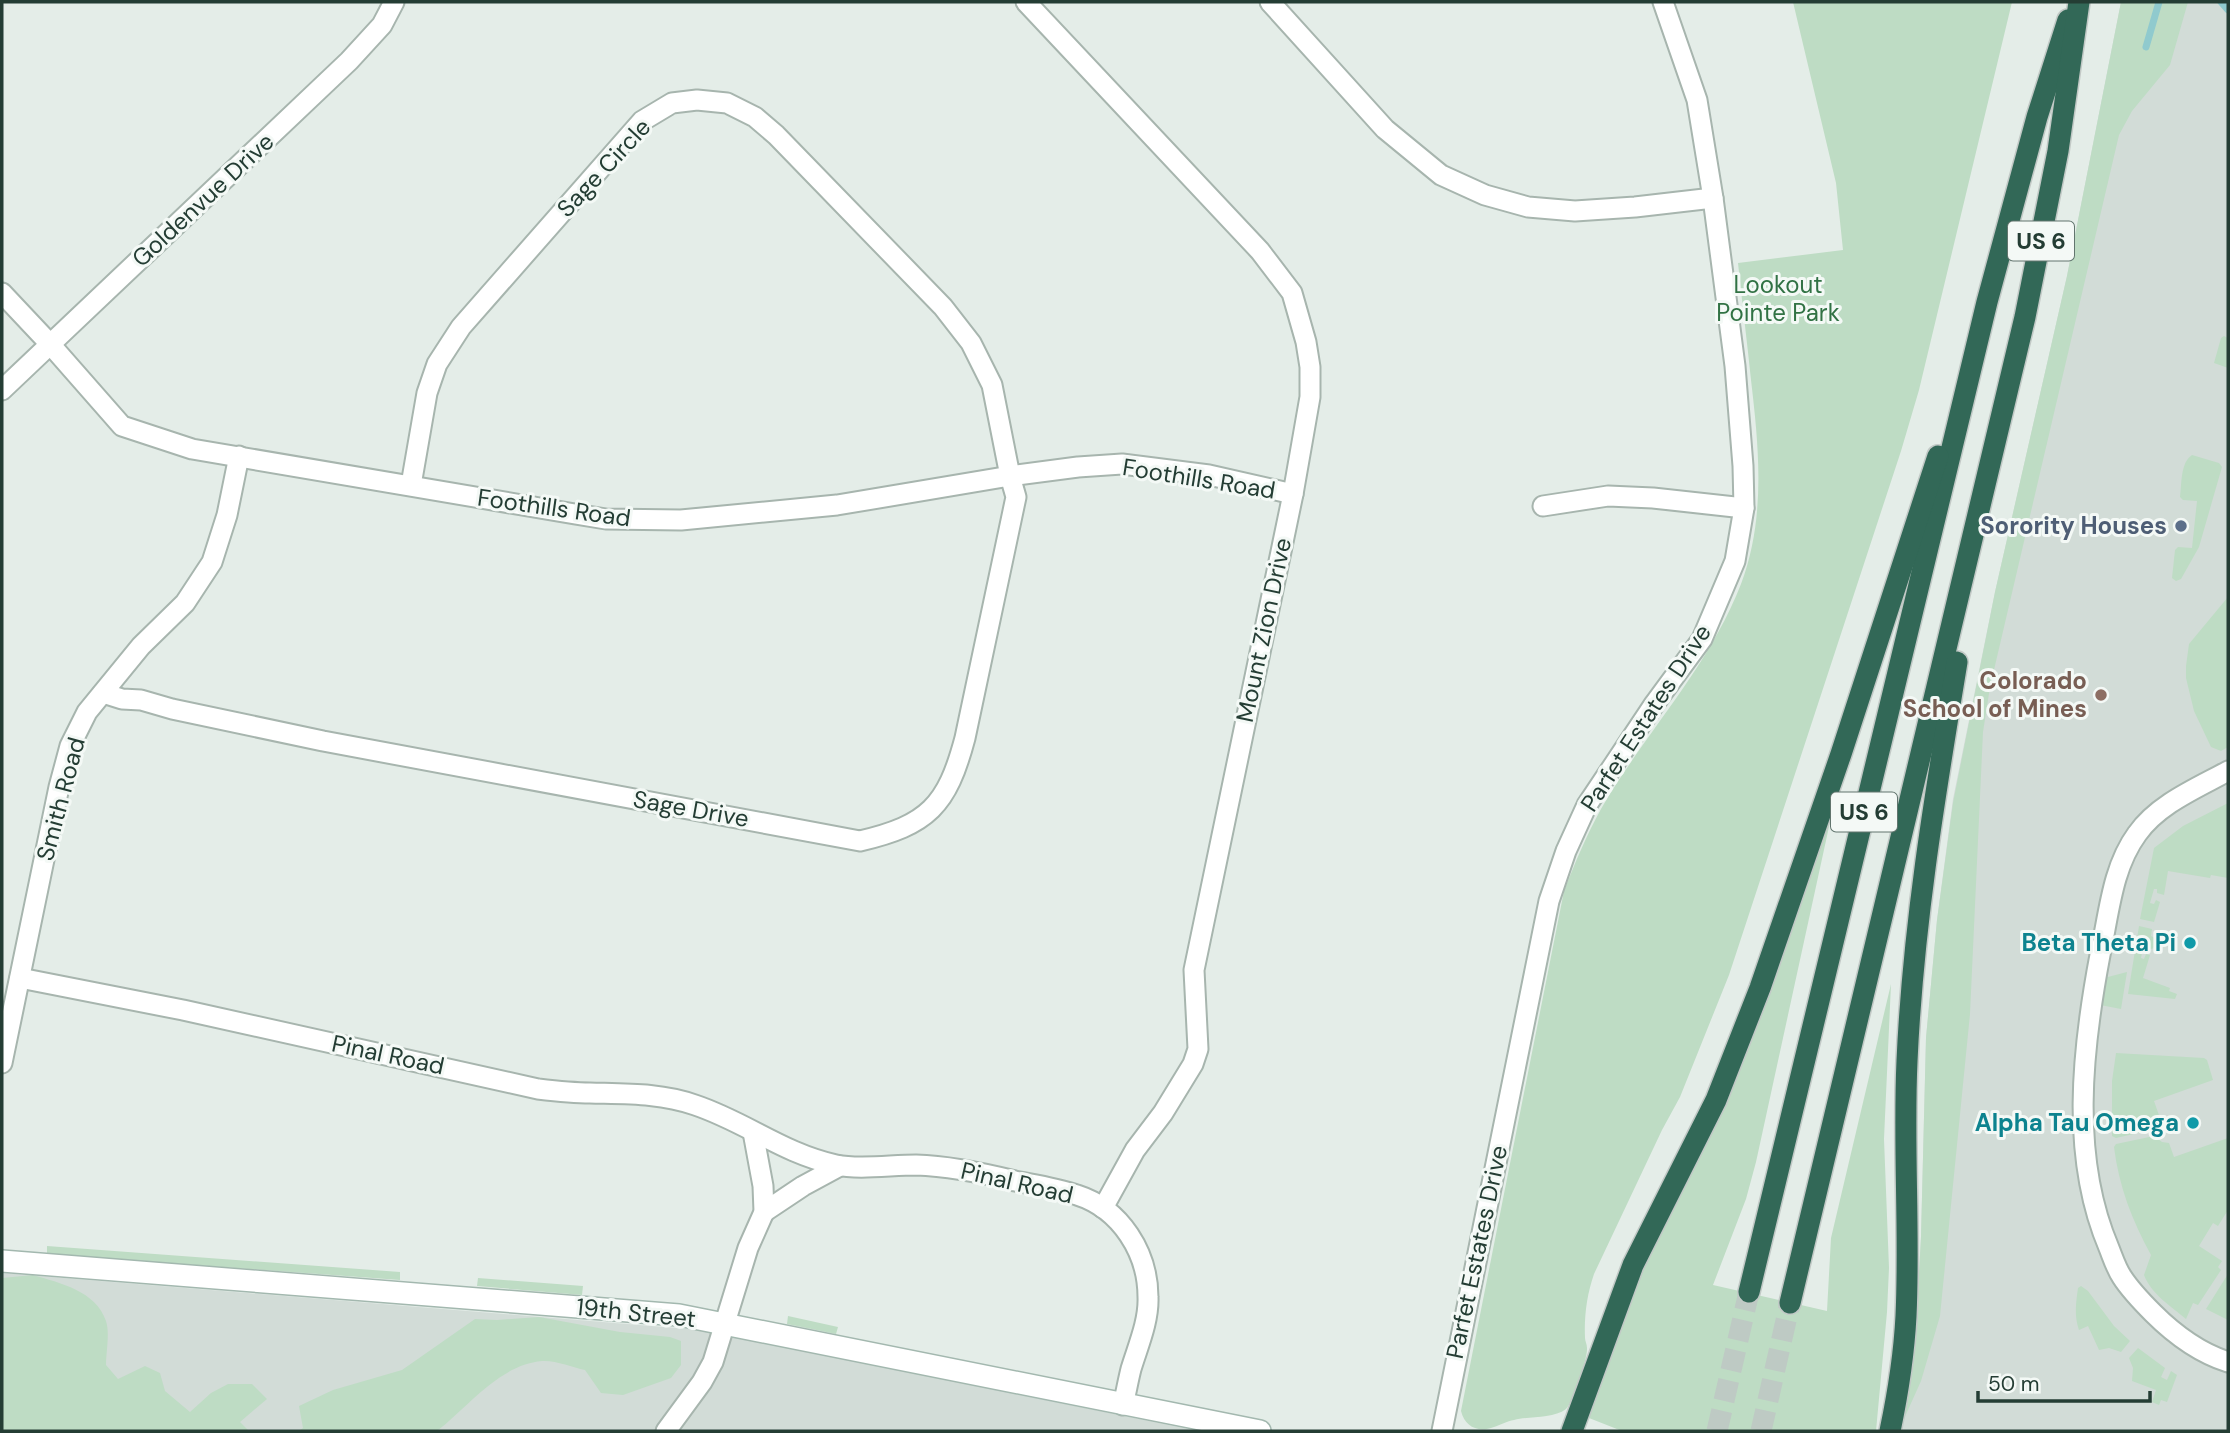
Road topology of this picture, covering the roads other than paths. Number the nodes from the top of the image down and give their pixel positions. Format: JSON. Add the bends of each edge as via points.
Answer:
{"nodes":[{"id":1,"x":394,"y":2,"type":"edge"},
{"id":2,"x":1026,"y":2,"type":"edge"},
{"id":3,"x":1270,"y":2,"type":"edge"},
{"id":4,"x":1663,"y":2,"type":"edge"},
{"id":5,"x":2077,"y":2,"type":"edge"},
{"id":6,"x":1713,"y":198,"type":"junction"},
{"id":7,"x":2,"y":293,"type":"edge"},
{"id":8,"x":1979,"y":331,"type":"junction"},
{"id":9,"x":50,"y":344,"type":"junction"},
{"id":10,"x":2,"y":390,"type":"edge"},
{"id":11,"x":239,"y":456,"type":"junction"},
{"id":12,"x":1010,"y":476,"type":"junction"},
{"id":13,"x":1987,"y":477,"type":"junction"},
{"id":14,"x":411,"y":485,"type":"junction"},
{"id":15,"x":1293,"y":494,"type":"junction"},
{"id":16,"x":1543,"y":506,"type":"dead end"},
{"id":17,"x":1744,"y":508,"type":"junction"},
{"id":18,"x":103,"y":693,"type":"junction"},
{"id":19,"x":2228,"y":771,"type":"edge"},
{"id":20,"x":20,"y":978,"type":"junction"},
{"id":21,"x":2,"y":1062,"type":"edge"},
{"id":22,"x":753,"y":1132,"type":"junction"},
{"id":23,"x":840,"y":1166,"type":"junction"},
{"id":24,"x":1103,"y":1208,"type":"junction"},
{"id":25,"x":764,"y":1212,"type":"junction"},
{"id":26,"x":2,"y":1261,"type":"edge"},
{"id":27,"x":1749,"y":1292,"type":"tunnel mouth"},
{"id":28,"x":1790,"y":1303,"type":"tunnel mouth"},
{"id":29,"x":726,"y":1324,"type":"junction"},
{"id":30,"x":2228,"y":1362,"type":"edge"},
{"id":31,"x":1123,"y":1405,"type":"junction"},
{"id":32,"x":666,"y":1431,"type":"edge"},
{"id":33,"x":1260,"y":1431,"type":"edge"},
{"id":34,"x":1442,"y":1431,"type":"edge"},
{"id":35,"x":1572,"y":1431,"type":"edge"},
{"id":36,"x":1890,"y":1431,"type":"edge"}],
"edges":[{"from":1,"to":9,"type":"street","name":"Goldenvue Drive","via":[[382,25],[349,61]]},
{"from":2,"to":15,"type":"street","name":"Mount Zion Drive","via":[[1260,251],[1292,293],[1311,367]]},
{"from":3,"to":6,"type":"street","via":[[1385,129],[1441,175],[1485,195],[1528,207],[1575,211]]},
{"from":4,"to":6,"type":"street","name":"Parfet Estates Drive","via":[[1697,100]]},
{"from":5,"to":8,"type":"highway","number":"US 6","via":[[2037,117]]},
{"from":5,"to":13,"type":"highway","number":"US 6","via":[[2064,111],[2040,245]]},
{"from":6,"to":17,"type":"street","name":"Parfet Estates Drive","via":[[1735,366]]},
{"from":7,"to":9,"type":"street","name":"Foothills Road"},
{"from":8,"to":27,"type":"highway","number":"US 6"},
{"from":8,"to":35,"type":"highway","via":[[1842,754],[1760,988],[1716,1100],[1633,1265]]},
{"from":9,"to":10,"type":"street","name":"Goldenvue Drive"},
{"from":9,"to":11,"type":"street","name":"Foothills Road","via":[[122,426],[192,449]]},
{"from":11,"to":14,"type":"street","name":"Foothills Road"},
{"from":11,"to":18,"type":"street","name":"Smith Road","via":[[212,562],[185,603],[141,646]]},
{"from":12,"to":14,"type":"street","name":"Foothills Road","via":[[837,505],[681,520],[606,519]]},
{"from":12,"to":14,"type":"street","name":"Sage Circle","via":[[992,385],[971,342],[943,307],[755,117],[727,103],[697,100],[672,103],[642,121],[461,327],[437,364],[427,393]]},
{"from":12,"to":15,"type":"street","name":"Foothills Road","via":[[1122,464],[1209,475]]},
{"from":12,"to":18,"type":"street","name":"Sage Drive","via":[[1016,496],[956,770],[935,804],[894,833],[860,841],[323,741]]},
{"from":13,"to":28,"type":"highway","number":"US 6"},
{"from":13,"to":36,"type":"highway","via":[[1916,927],[1905,1097],[1906,1313]]},
{"from":15,"to":24,"type":"street","name":"Mount Zion Drive","via":[[1194,970],[1198,1049]]},
{"from":16,"to":17,"type":"street","via":[[1608,496]]},
{"from":17,"to":34,"type":"street","name":"Parfet Estates Drive","via":[[1735,561],[1702,639],[1587,806],[1549,901]]},
{"from":18,"to":20,"type":"street","name":"Smith Road","via":[[87,712],[70,746]]},
{"from":19,"to":30,"type":"street","via":[[2153,816],[2121,861],[2094,986],[2085,1056],[2084,1121],[2091,1193],[2120,1275],[2166,1326]]},
{"from":20,"to":21,"type":"street","name":"Smith Road"},
{"from":20,"to":22,"type":"street","name":"Pinal Road","via":[[538,1088],[670,1098]]},
{"from":22,"to":23,"type":"street","name":"Pinal Road","via":[[807,1158]]},
{"from":22,"to":25,"type":"street"},
{"from":23,"to":24,"type":"street","name":"Pinal Road","via":[[919,1165],[982,1173],[1079,1195]]},
{"from":23,"to":25,"type":"street","name":"Pinal Road"},
{"from":24,"to":31,"type":"street","name":"Pinal Road","via":[[1131,1238],[1147,1278],[1145,1323]]},
{"from":25,"to":29,"type":"street","via":[[748,1248]]},
{"from":26,"to":29,"type":"street","name":"19th Street","via":[[679,1315]]},
{"from":29,"to":31,"type":"street","name":"19th Street"},
{"from":29,"to":32,"type":"street","via":[[702,1382]]},
{"from":31,"to":33,"type":"street","name":"19th Street"}]}
